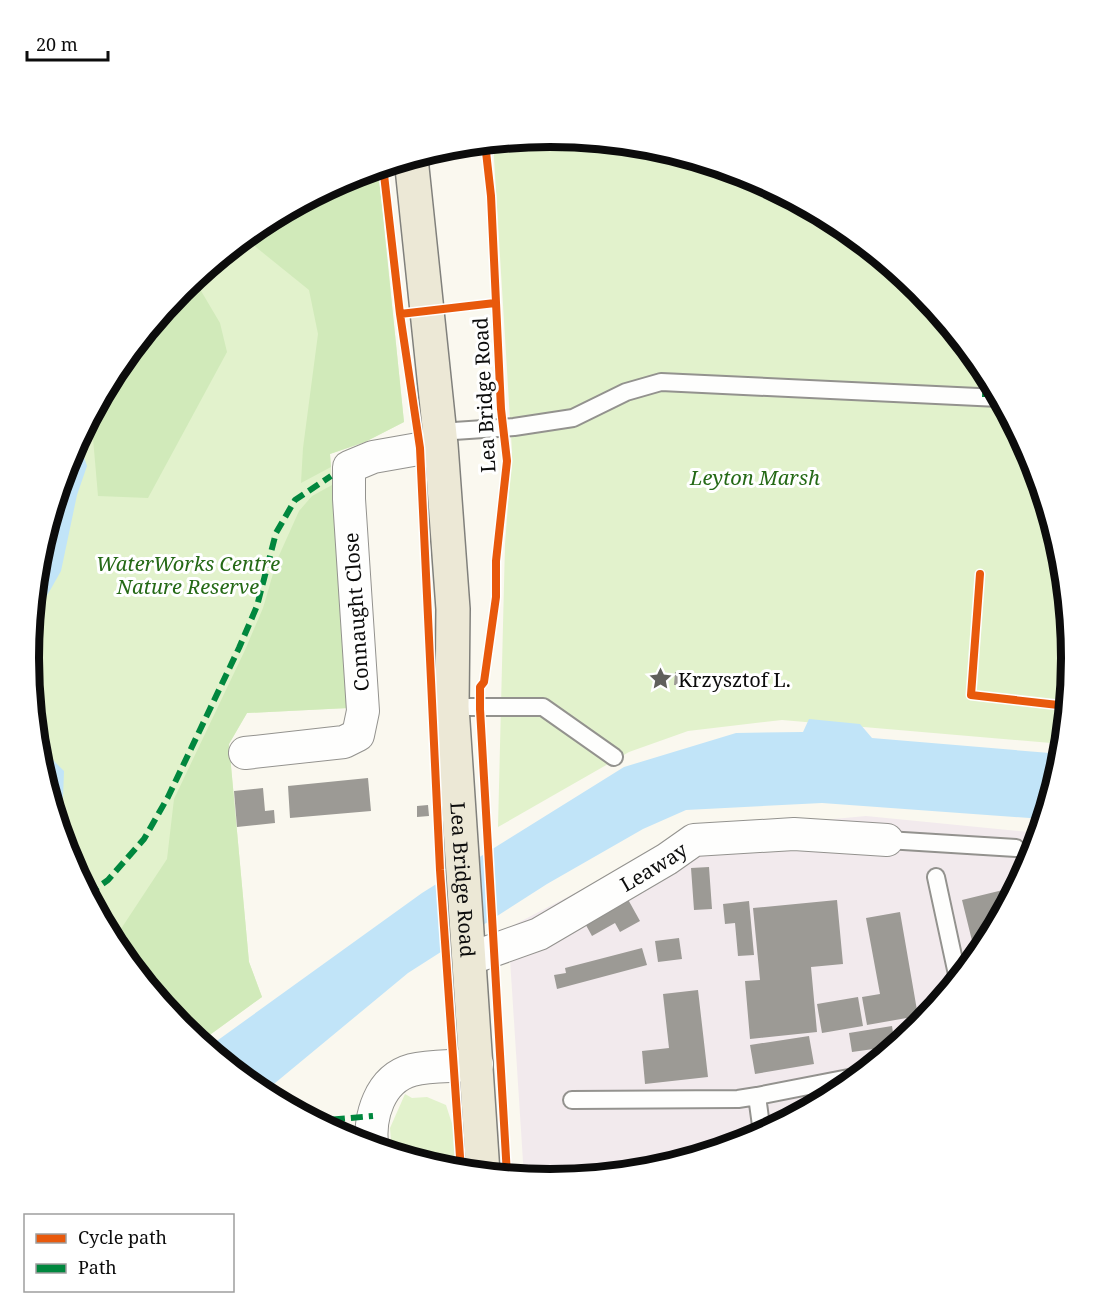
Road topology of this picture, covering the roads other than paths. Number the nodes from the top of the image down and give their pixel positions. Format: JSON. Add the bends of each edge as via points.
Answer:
{"nodes":[{"id":1,"x":412,"y":166,"type":"edge"},
{"id":2,"x":990,"y":398,"type":"edge"},
{"id":3,"x":440,"y":439,"type":"junction"},
{"id":4,"x":452,"y":707,"type":"junction"},
{"id":5,"x":244,"y":753,"type":"dead end"},
{"id":6,"x":614,"y":757,"type":"dead end"},
{"id":7,"x":887,"y":840,"type":"joint"},
{"id":8,"x":1017,"y":848,"type":"dead end"},
{"id":9,"x":936,"y":877,"type":"dead end"},
{"id":10,"x":468,"y":949,"type":"junction"},
{"id":11,"x":956,"y":968,"type":"edge"},
{"id":12,"x":477,"y":1064,"type":"junction"},
{"id":13,"x":838,"y":1080,"type":"edge"},
{"id":14,"x":757,"y":1096,"type":"junction"},
{"id":15,"x":572,"y":1101,"type":"dead end"},
{"id":16,"x":761,"y":1123,"type":"edge"},
{"id":17,"x":372,"y":1137,"type":"edge"},
{"id":18,"x":483,"y":1165,"type":"edge"}],
"edges":[{"from":1,"to":3,"type":"main road","name":"Lea Bridge Road"},
{"from":2,"to":3,"type":"lane","via":[[661,382],[626,392],[573,418]]},
{"from":3,"to":4,"type":"main road","name":"Lea Bridge Road","via":[[453,609]]},
{"from":3,"to":5,"type":"street","name":"Connaught Close","via":[[340,471],[349,499],[363,711],[360,731],[344,742]]},
{"from":4,"to":6,"type":"lane","via":[[543,707]]},
{"from":4,"to":10,"type":"main road","name":"Lea Bridge Road"},
{"from":7,"to":8,"type":"lane"},
{"from":7,"to":10,"type":"street","name":"Leaway","via":[[794,834],[694,840],[539,934]]},
{"from":9,"to":11,"type":"lane"},
{"from":10,"to":12,"type":"main road","name":"Lea Bridge Road"},
{"from":12,"to":17,"type":"street","via":[[411,1070],[395,1079],[377,1102]]},
{"from":12,"to":18,"type":"main road","name":"Lea Bridge Road"},
{"from":13,"to":14,"type":"lane"},
{"from":14,"to":15,"type":"lane"},
{"from":14,"to":16,"type":"lane"}]}
